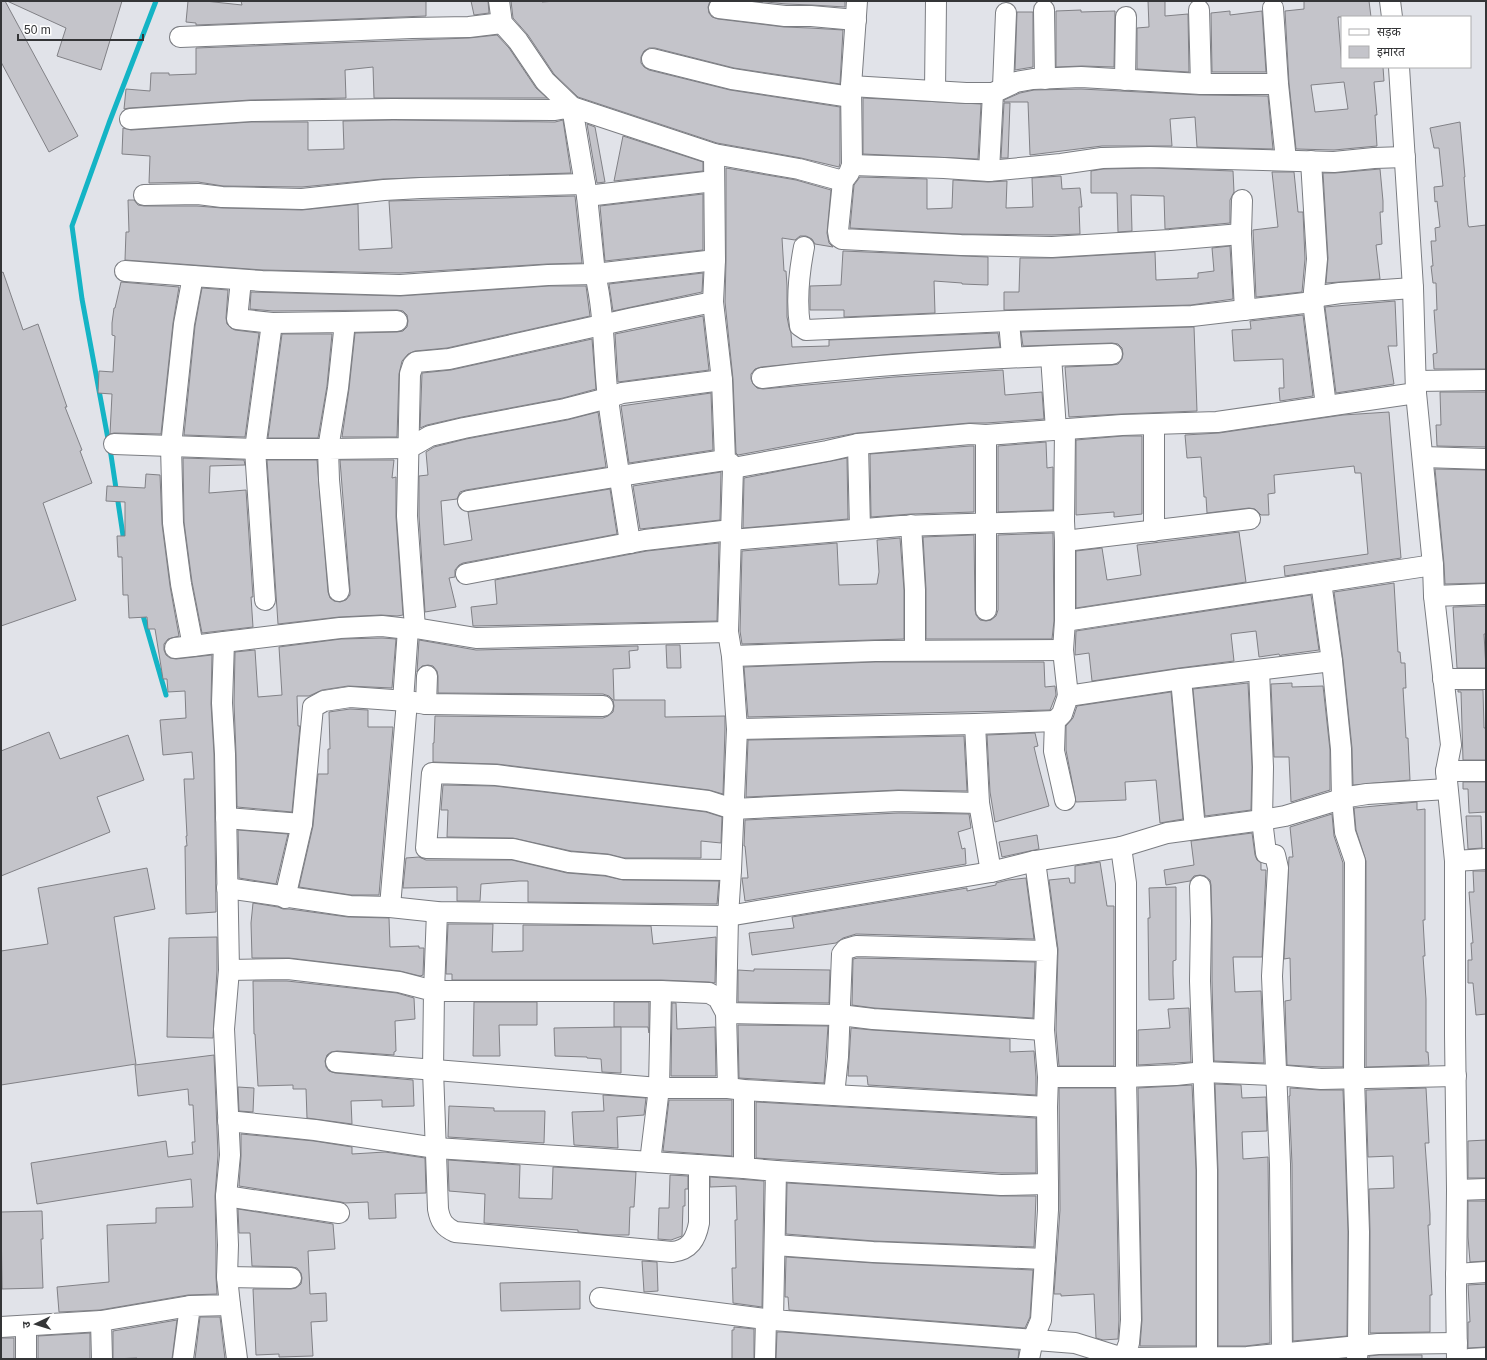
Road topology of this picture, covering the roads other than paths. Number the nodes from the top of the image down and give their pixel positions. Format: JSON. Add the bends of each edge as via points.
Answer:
{"nodes":[{"id":1,"x":499,"y":1,"type":"edge"},
{"id":2,"x":936,"y":1,"type":"edge"},
{"id":3,"x":1390,"y":1,"type":"edge"},
{"id":4,"x":714,"y":6,"type":"edge"},
{"id":5,"x":1273,"y":8,"type":"dead end"},
{"id":6,"x":856,"y":10,"type":"edge"},
{"id":7,"x":1044,"y":10,"type":"dead end"},
{"id":8,"x":1199,"y":10,"type":"dead end"},
{"id":9,"x":1006,"y":13,"type":"dead end"},
{"id":10,"x":1126,"y":16,"type":"dead end"},
{"id":11,"x":1392,"y":16,"type":"edge"},
{"id":12,"x":502,"y":23,"type":"junction"},
{"id":13,"x":180,"y":37,"type":"dead end"},
{"id":14,"x":652,"y":60,"type":"dead end"},
{"id":15,"x":1399,"y":68,"type":"edge"},
{"id":16,"x":1046,"y":79,"type":"junction"},
{"id":17,"x":1125,"y":80,"type":"junction"},
{"id":18,"x":1201,"y":84,"type":"junction"},
{"id":19,"x":1278,"y":84,"type":"junction"},
{"id":20,"x":998,"y":90,"type":"junction"},
{"id":21,"x":851,"y":91,"type":"junction"},
{"id":22,"x":935,"y":91,"type":"junction"},
{"id":23,"x":572,"y":107,"type":"junction"},
{"id":24,"x":130,"y":119,"type":"dead end"},
{"id":25,"x":714,"y":154,"type":"junction"},
{"id":26,"x":1405,"y":157,"type":"junction"},
{"id":27,"x":1286,"y":160,"type":"junction"},
{"id":28,"x":1311,"y":161,"type":"junction"},
{"id":29,"x":989,"y":171,"type":"junction"},
{"id":30,"x":847,"y":173,"type":"junction"},
{"id":31,"x":714,"y":181,"type":"junction"},
{"id":32,"x":586,"y":190,"type":"junction"},
{"id":33,"x":144,"y":195,"type":"dead end"},
{"id":34,"x":1242,"y":200,"type":"dead end"},
{"id":35,"x":1241,"y":234,"type":"junction"},
{"id":36,"x":804,"y":247,"type":"dead end"},
{"id":37,"x":715,"y":260,"type":"junction"},
{"id":38,"x":125,"y":271,"type":"dead end"},
{"id":39,"x":595,"y":274,"type":"junction"},
{"id":40,"x":193,"y":276,"type":"junction"},
{"id":41,"x":241,"y":280,"type":"junction"},
{"id":42,"x":1413,"y":288,"type":"junction"},
{"id":43,"x":714,"y":302,"type":"junction"},
{"id":44,"x":1313,"y":302,"type":"junction"},
{"id":45,"x":1245,"y":310,"type":"junction"},
{"id":46,"x":397,"y":321,"type":"dead end"},
{"id":47,"x":1009,"y":321,"type":"junction"},
{"id":48,"x":345,"y":322,"type":"junction"},
{"id":49,"x":272,"y":323,"type":"junction"},
{"id":50,"x":602,"y":325,"type":"junction"},
{"id":51,"x":1112,"y":354,"type":"dead end"},
{"id":52,"x":1051,"y":356,"type":"junction"},
{"id":53,"x":1012,"y":357,"type":"junction"},
{"id":54,"x":762,"y":378,"type":"dead end"},
{"id":55,"x":722,"y":380,"type":"junction"},
{"id":56,"x":1486,"y":380,"type":"edge"},
{"id":57,"x":1416,"y":387,"type":"junction"},
{"id":58,"x":608,"y":398,"type":"junction"},
{"id":59,"x":1326,"y":406,"type":"junction"},
{"id":60,"x":1154,"y":425,"type":"junction"},
{"id":61,"x":1061,"y":430,"type":"junction"},
{"id":62,"x":986,"y":435,"type":"junction"},
{"id":63,"x":114,"y":444,"type":"dead end"},
{"id":64,"x":858,"y":444,"type":"junction"},
{"id":65,"x":171,"y":446,"type":"junction"},
{"id":66,"x":409,"y":448,"type":"junction"},
{"id":67,"x":328,"y":449,"type":"junction"},
{"id":68,"x":255,"y":450,"type":"junction"},
{"id":69,"x":1422,"y":457,"type":"junction"},
{"id":70,"x":1486,"y":459,"type":"edge"},
{"id":71,"x":729,"y":464,"type":"junction"},
{"id":72,"x":620,"y":476,"type":"junction"},
{"id":73,"x":468,"y":501,"type":"dead end"},
{"id":74,"x":1250,"y":520,"type":"dead end"},
{"id":75,"x":1064,"y":521,"type":"junction"},
{"id":76,"x":985,"y":522,"type":"junction"},
{"id":77,"x":911,"y":526,"type":"junction"},
{"id":78,"x":860,"y":529,"type":"junction"},
{"id":79,"x":1154,"y":531,"type":"junction"},
{"id":80,"x":731,"y":535,"type":"junction"},
{"id":81,"x":1065,"y":541,"type":"junction"},
{"id":82,"x":630,"y":543,"type":"junction"},
{"id":83,"x":1433,"y":565,"type":"junction"},
{"id":84,"x":466,"y":574,"type":"dead end"},
{"id":85,"x":1321,"y":582,"type":"junction"},
{"id":86,"x":339,"y":591,"type":"dead end"},
{"id":87,"x":1486,"y":594,"type":"edge"},
{"id":88,"x":1434,"y":596,"type":"junction"},
{"id":89,"x":265,"y":600,"type":"dead end"},
{"id":90,"x":986,"y":610,"type":"dead end"},
{"id":91,"x":1065,"y":621,"type":"junction"},
{"id":92,"x":411,"y":628,"type":"junction"},
{"id":93,"x":728,"y":632,"type":"junction"},
{"id":94,"x":224,"y":642,"type":"junction"},
{"id":95,"x":915,"y":650,"type":"junction"},
{"id":96,"x":1063,"y":650,"type":"junction"},
{"id":97,"x":732,"y":656,"type":"junction"},
{"id":98,"x":1332,"y":661,"type":"junction"},
{"id":99,"x":1259,"y":670,"type":"junction"},
{"id":100,"x":427,"y":676,"type":"dead end"},
{"id":101,"x":1181,"y":679,"type":"junction"},
{"id":102,"x":1443,"y":679,"type":"junction"},
{"id":103,"x":1486,"y":679,"type":"edge"},
{"id":104,"x":1068,"y":696,"type":"junction"},
{"id":105,"x":412,"y":702,"type":"junction"},
{"id":106,"x":603,"y":706,"type":"dead end"},
{"id":107,"x":1055,"y":720,"type":"junction"},
{"id":108,"x":975,"y":724,"type":"junction"},
{"id":109,"x":737,"y":729,"type":"junction"},
{"id":110,"x":1486,"y":771,"type":"edge"},
{"id":111,"x":1447,"y":780,"type":"junction"},
{"id":112,"x":1342,"y":799,"type":"junction"},
{"id":113,"x":1064,"y":800,"type":"dead end"},
{"id":114,"x":979,"y":803,"type":"junction"},
{"id":115,"x":733,"y":809,"type":"junction"},
{"id":116,"x":226,"y":818,"type":"junction"},
{"id":117,"x":1262,"y":820,"type":"junction"},
{"id":118,"x":302,"y":824,"type":"junction"},
{"id":119,"x":1196,"y":829,"type":"junction"},
{"id":120,"x":1121,"y":847,"type":"junction"},
{"id":121,"x":1486,"y":859,"type":"edge"},
{"id":122,"x":1035,"y":861,"type":"junction"},
{"id":123,"x":1455,"y":861,"type":"junction"},
{"id":124,"x":731,"y":870,"type":"junction"},
{"id":125,"x":991,"y":872,"type":"junction"},
{"id":126,"x":1200,"y":886,"type":"dead end"},
{"id":127,"x":227,"y":888,"type":"junction"},
{"id":128,"x":285,"y":898,"type":"junction"},
{"id":129,"x":390,"y":907,"type":"junction"},
{"id":130,"x":437,"y":912,"type":"junction"},
{"id":131,"x":728,"y":916,"type":"junction"},
{"id":132,"x":1047,"y":951,"type":"junction"},
{"id":133,"x":229,"y":970,"type":"junction"},
{"id":134,"x":434,"y":991,"type":"junction"},
{"id":135,"x":661,"y":991,"type":"junction"},
{"id":136,"x":726,"y":1013,"type":"junction"},
{"id":137,"x":840,"y":1015,"type":"junction"},
{"id":138,"x":1044,"y":1030,"type":"junction"},
{"id":139,"x":336,"y":1062,"type":"dead end"},
{"id":140,"x":433,"y":1070,"type":"junction"},
{"id":141,"x":1204,"y":1072,"type":"junction"},
{"id":142,"x":1275,"y":1075,"type":"junction"},
{"id":143,"x":1456,"y":1076,"type":"junction"},
{"id":144,"x":1048,"y":1077,"type":"junction"},
{"id":145,"x":1126,"y":1077,"type":"junction"},
{"id":146,"x":1354,"y":1078,"type":"junction"},
{"id":147,"x":659,"y":1088,"type":"junction"},
{"id":148,"x":736,"y":1089,"type":"junction"},
{"id":149,"x":834,"y":1095,"type":"junction"},
{"id":150,"x":1047,"y":1107,"type":"junction"},
{"id":151,"x":228,"y":1121,"type":"junction"},
{"id":152,"x":436,"y":1148,"type":"junction"},
{"id":153,"x":650,"y":1162,"type":"junction"},
{"id":154,"x":699,"y":1165,"type":"junction"},
{"id":155,"x":744,"y":1168,"type":"junction"},
{"id":156,"x":776,"y":1171,"type":"junction"},
{"id":157,"x":1048,"y":1184,"type":"junction"},
{"id":158,"x":1486,"y":1188,"type":"edge"},
{"id":159,"x":1458,"y":1190,"type":"junction"},
{"id":160,"x":226,"y":1196,"type":"junction"},
{"id":161,"x":340,"y":1213,"type":"dead end"},
{"id":162,"x":775,"y":1245,"type":"junction"},
{"id":163,"x":1045,"y":1259,"type":"junction"},
{"id":164,"x":1486,"y":1272,"type":"edge"},
{"id":165,"x":1456,"y":1274,"type":"junction"},
{"id":166,"x":227,"y":1277,"type":"junction"},
{"id":167,"x":291,"y":1278,"type":"dead end"},
{"id":168,"x":600,"y":1298,"type":"dead end"},
{"id":169,"x":230,"y":1304,"type":"junction"},
{"id":170,"x":190,"y":1306,"type":"junction"},
{"id":171,"x":769,"y":1320,"type":"junction"},
{"id":172,"x":101,"y":1321,"type":"junction"},
{"id":173,"x":26,"y":1326,"type":"junction"},
{"id":174,"x":1,"y":1328,"type":"edge"},
{"id":175,"x":1033,"y":1339,"type":"junction"},
{"id":176,"x":1074,"y":1351,"type":"edge"},
{"id":177,"x":1457,"y":1351,"type":"edge"},
{"id":178,"x":1357,"y":1352,"type":"edge"},
{"id":179,"x":1282,"y":1353,"type":"junction"},
{"id":180,"x":1208,"y":1357,"type":"junction"},
{"id":181,"x":1123,"y":1358,"type":"edge"},
{"id":182,"x":1486,"y":1358,"type":"edge"},
{"id":183,"x":26,"y":1359,"type":"edge"},
{"id":184,"x":102,"y":1359,"type":"edge"},
{"id":185,"x":183,"y":1359,"type":"edge"},
{"id":186,"x":237,"y":1359,"type":"edge"},
{"id":187,"x":765,"y":1359,"type":"edge"},
{"id":188,"x":1029,"y":1359,"type":"edge"},
{"id":189,"x":1469,"y":1359,"type":"edge"}],
"edges":[{"from":1,"to":12,"type":"street"},
{"from":2,"to":22,"type":"street"},
{"from":3,"to":11,"type":"street"},
{"from":4,"to":6,"type":"street","via":[[776,15],[811,16]]},
{"from":5,"to":19,"type":"street"},
{"from":6,"to":21,"type":"street"},
{"from":7,"to":16,"type":"street"},
{"from":8,"to":18,"type":"street"},
{"from":9,"to":20,"type":"street"},
{"from":10,"to":17,"type":"street"},
{"from":12,"to":13,"type":"street","via":[[469,27]]},
{"from":12,"to":23,"type":"street","via":[[518,41],[545,81]]},
{"from":14,"to":21,"type":"street","via":[[740,80]]},
{"from":15,"to":26,"type":"street"},
{"from":16,"to":17,"type":"street","via":[[1081,77]]},
{"from":16,"to":20,"type":"street","via":[[1016,82]]},
{"from":17,"to":18,"type":"street"},
{"from":18,"to":19,"type":"street"},
{"from":19,"to":27,"type":"street"},
{"from":20,"to":22,"type":"street","via":[[966,93]]},
{"from":20,"to":29,"type":"street"},
{"from":21,"to":22,"type":"street"},
{"from":21,"to":30,"type":"street"},
{"from":23,"to":24,"type":"street","via":[[555,110],[251,111]]},
{"from":23,"to":25,"type":"street"},
{"from":23,"to":32,"type":"street"},
{"from":25,"to":30,"type":"street","via":[[799,169]]},
{"from":25,"to":31,"type":"street"},
{"from":26,"to":28,"type":"street"},
{"from":26,"to":42,"type":"street"},
{"from":27,"to":28,"type":"street"},
{"from":27,"to":29,"type":"street","via":[[1102,158]]},
{"from":28,"to":44,"type":"street","via":[[1317,259]]},
{"from":29,"to":30,"type":"street","via":[[944,168]]},
{"from":30,"to":35,"type":"street","via":[[838,231],[839,237],[847,240],[1052,247]]},
{"from":31,"to":32,"type":"street"},
{"from":31,"to":37,"type":"street"},
{"from":32,"to":33,"type":"street","via":[[406,188],[302,199],[198,194]]},
{"from":32,"to":39,"type":"street"},
{"from":34,"to":35,"type":"street"},
{"from":35,"to":45,"type":"street"},
{"from":36,"to":47,"type":"street","via":[[798,299],[800,326],[806,330]]},
{"from":37,"to":39,"type":"street"},
{"from":37,"to":43,"type":"street"},
{"from":38,"to":40,"type":"street"},
{"from":39,"to":41,"type":"street","via":[[400,285]]},
{"from":39,"to":50,"type":"street"},
{"from":40,"to":41,"type":"street"},
{"from":40,"to":65,"type":"street","via":[[184,324]]},
{"from":41,"to":49,"type":"street","via":[[237,319]]},
{"from":42,"to":44,"type":"street","via":[[1340,293],[1320,296]]},
{"from":42,"to":57,"type":"street"},
{"from":43,"to":50,"type":"street"},
{"from":43,"to":55,"type":"street"},
{"from":44,"to":45,"type":"street"},
{"from":44,"to":59,"type":"street"},
{"from":45,"to":47,"type":"street","via":[[1192,316]]},
{"from":46,"to":48,"type":"street"},
{"from":47,"to":53,"type":"street"},
{"from":48,"to":49,"type":"street"},
{"from":48,"to":67,"type":"street"},
{"from":49,"to":68,"type":"street"},
{"from":50,"to":58,"type":"street"},
{"from":50,"to":66,"type":"street","via":[[449,359],[416,362],[410,374]]},
{"from":51,"to":52,"type":"street"},
{"from":52,"to":53,"type":"street"},
{"from":52,"to":61,"type":"street"},
{"from":53,"to":54,"type":"street","via":[[839,369]]},
{"from":55,"to":58,"type":"street","via":[[622,393]]},
{"from":55,"to":71,"type":"street"},
{"from":56,"to":57,"type":"street"},
{"from":57,"to":59,"type":"street"},
{"from":57,"to":69,"type":"street"},
{"from":58,"to":66,"type":"street","via":[[437,434]]},
{"from":58,"to":72,"type":"street"},
{"from":59,"to":60,"type":"street","via":[[1217,422]]},
{"from":60,"to":61,"type":"street"},
{"from":60,"to":79,"type":"street"},
{"from":61,"to":62,"type":"street"},
{"from":61,"to":75,"type":"street"},
{"from":62,"to":64,"type":"street","via":[[970,434]]},
{"from":62,"to":76,"type":"street"},
{"from":63,"to":65,"type":"street"},
{"from":64,"to":71,"type":"street","via":[[827,451]]},
{"from":64,"to":78,"type":"street"},
{"from":65,"to":68,"type":"street"},
{"from":65,"to":94,"type":"street","via":[[184,647]]},
{"from":66,"to":67,"type":"street"},
{"from":66,"to":92,"type":"street","via":[[407,516]]},
{"from":67,"to":68,"type":"street"},
{"from":67,"to":86,"type":"street"},
{"from":68,"to":89,"type":"street"},
{"from":69,"to":70,"type":"street"},
{"from":69,"to":83,"type":"street"},
{"from":71,"to":72,"type":"street"},
{"from":71,"to":80,"type":"street"},
{"from":72,"to":73,"type":"street"},
{"from":72,"to":82,"type":"street"},
{"from":74,"to":79,"type":"street"},
{"from":75,"to":76,"type":"street"},
{"from":75,"to":81,"type":"street"},
{"from":76,"to":77,"type":"street"},
{"from":76,"to":90,"type":"street"},
{"from":77,"to":78,"type":"street"},
{"from":77,"to":95,"type":"street"},
{"from":78,"to":80,"type":"street"},
{"from":79,"to":81,"type":"street"},
{"from":80,"to":82,"type":"street","via":[[686,535]]},
{"from":80,"to":93,"type":"street"},
{"from":81,"to":91,"type":"street"},
{"from":82,"to":84,"type":"street"},
{"from":83,"to":85,"type":"street"},
{"from":83,"to":88,"type":"street"},
{"from":85,"to":91,"type":"street"},
{"from":85,"to":98,"type":"street"},
{"from":87,"to":88,"type":"street"},
{"from":88,"to":102,"type":"street"},
{"from":91,"to":96,"type":"street"},
{"from":92,"to":93,"type":"street","via":[[476,638]]},
{"from":92,"to":94,"type":"street","via":[[340,628]]},
{"from":92,"to":105,"type":"street"},
{"from":93,"to":97,"type":"street"},
{"from":94,"to":116,"type":"street","via":[[222,703]]},
{"from":95,"to":96,"type":"street"},
{"from":95,"to":97,"type":"street"},
{"from":96,"to":104,"type":"street"},
{"from":97,"to":109,"type":"street"},
{"from":98,"to":99,"type":"street"},
{"from":98,"to":112,"type":"street","via":[[1341,749]]},
{"from":99,"to":101,"type":"street"},
{"from":99,"to":117,"type":"street","via":[[1263,767]]},
{"from":100,"to":105,"type":"street"},
{"from":101,"to":104,"type":"street"},
{"from":101,"to":119,"type":"street"},
{"from":102,"to":103,"type":"street"},
{"from":102,"to":111,"type":"street","via":[[1451,745]]},
{"from":104,"to":107,"type":"street","via":[[1062,714]]},
{"from":105,"to":106,"type":"street"},
{"from":105,"to":118,"type":"street","via":[[350,697],[324,701],[313,707]]},
{"from":105,"to":129,"type":"street"},
{"from":107,"to":108,"type":"street"},
{"from":107,"to":113,"type":"street","via":[[1054,752]]},
{"from":108,"to":109,"type":"street"},
{"from":108,"to":114,"type":"street"},
{"from":109,"to":115,"type":"street"},
{"from":110,"to":111,"type":"street"},
{"from":111,"to":112,"type":"street"},
{"from":111,"to":123,"type":"street"},
{"from":112,"to":117,"type":"street"},
{"from":112,"to":146,"type":"street","via":[[1345,832],[1355,861]]},
{"from":114,"to":115,"type":"street","via":[[900,801]]},
{"from":114,"to":125,"type":"street"},
{"from":115,"to":124,"type":"street"},
{"from":115,"to":124,"type":"street","via":[[708,801],[496,775],[432,773],[426,848],[513,850],[569,862],[623,869]]},
{"from":116,"to":118,"type":"street"},
{"from":116,"to":127,"type":"street"},
{"from":117,"to":119,"type":"street"},
{"from":117,"to":142,"type":"street","via":[[1266,853],[1275,855],[1278,868],[1272,976]]},
{"from":118,"to":128,"type":"street"},
{"from":119,"to":120,"type":"street","via":[[1167,833]]},
{"from":120,"to":122,"type":"street"},
{"from":120,"to":145,"type":"street","via":[[1126,883]]},
{"from":121,"to":123,"type":"street"},
{"from":122,"to":125,"type":"street"},
{"from":122,"to":132,"type":"street"},
{"from":123,"to":143,"type":"street"},
{"from":124,"to":131,"type":"street"},
{"from":125,"to":131,"type":"street"},
{"from":126,"to":141,"type":"street","via":[[1200,981]]},
{"from":127,"to":128,"type":"street"},
{"from":127,"to":133,"type":"street"},
{"from":128,"to":129,"type":"street","via":[[350,906]]},
{"from":129,"to":130,"type":"street"},
{"from":130,"to":131,"type":"street"},
{"from":130,"to":134,"type":"street"},
{"from":131,"to":136,"type":"street"},
{"from":132,"to":137,"type":"street","via":[[856,946],[846,949],[842,954]]},
{"from":132,"to":138,"type":"street"},
{"from":133,"to":134,"type":"street","via":[[288,969],[399,982]]},
{"from":133,"to":151,"type":"street","via":[[224,1029]]},
{"from":134,"to":135,"type":"street"},
{"from":134,"to":140,"type":"street"},
{"from":135,"to":136,"type":"street","via":[[709,993],[718,998]]},
{"from":135,"to":147,"type":"street"},
{"from":136,"to":137,"type":"street"},
{"from":136,"to":148,"type":"street"},
{"from":137,"to":138,"type":"street","via":[[880,1020]]},
{"from":137,"to":149,"type":"street"},
{"from":138,"to":144,"type":"street"},
{"from":139,"to":140,"type":"street"},
{"from":140,"to":147,"type":"street"},
{"from":140,"to":152,"type":"street"},
{"from":141,"to":142,"type":"street"},
{"from":141,"to":145,"type":"street"},
{"from":141,"to":180,"type":"street"},
{"from":142,"to":146,"type":"street","via":[[1321,1079]]},
{"from":142,"to":179,"type":"street","via":[[1280,1164]]},
{"from":143,"to":146,"type":"street"},
{"from":143,"to":159,"type":"street"},
{"from":144,"to":145,"type":"street"},
{"from":144,"to":150,"type":"street"},
{"from":145,"to":181,"type":"street","via":[[1132,1320],[1129,1343]]},
{"from":146,"to":178,"type":"street","via":[[1360,1232]]},
{"from":147,"to":148,"type":"street"},
{"from":147,"to":153,"type":"street"},
{"from":148,"to":149,"type":"street"},
{"from":148,"to":155,"type":"street"},
{"from":149,"to":150,"type":"street"},
{"from":150,"to":157,"type":"street"},
{"from":151,"to":152,"type":"street","via":[[315,1130]]},
{"from":151,"to":160,"type":"street","via":[[230,1155]]},
{"from":152,"to":153,"type":"street"},
{"from":152,"to":154,"type":"street","via":[[439,1217],[444,1226],[455,1232],[672,1252],[690,1245],[697,1232]]},
{"from":153,"to":154,"type":"street"},
{"from":154,"to":155,"type":"street"},
{"from":155,"to":156,"type":"street"},
{"from":156,"to":157,"type":"street","via":[[1001,1185]]},
{"from":156,"to":162,"type":"street"},
{"from":157,"to":163,"type":"street"},
{"from":158,"to":159,"type":"street"},
{"from":159,"to":165,"type":"street"},
{"from":160,"to":161,"type":"street"},
{"from":160,"to":166,"type":"street"},
{"from":162,"to":163,"type":"street"},
{"from":162,"to":171,"type":"street"},
{"from":163,"to":175,"type":"street","via":[[1041,1320]]},
{"from":164,"to":165,"type":"street"},
{"from":165,"to":177,"type":"street"},
{"from":166,"to":167,"type":"street"},
{"from":166,"to":169,"type":"street"},
{"from":168,"to":171,"type":"street"},
{"from":169,"to":170,"type":"street"},
{"from":169,"to":186,"type":"street"},
{"from":170,"to":172,"type":"street"},
{"from":170,"to":185,"type":"street"},
{"from":171,"to":175,"type":"street"},
{"from":171,"to":187,"type":"street"},
{"from":172,"to":173,"type":"street"},
{"from":172,"to":184,"type":"street"},
{"from":173,"to":174,"type":"street"},
{"from":173,"to":183,"type":"street"},
{"from":175,"to":176,"type":"street"},
{"from":175,"to":188,"type":"street"},
{"from":176,"to":181,"type":"street"},
{"from":177,"to":178,"type":"street","via":[[1378,1344]]},
{"from":178,"to":179,"type":"street"},
{"from":179,"to":180,"type":"street","via":[[1247,1357]]},
{"from":180,"to":181,"type":"street"},
{"from":182,"to":189,"type":"street"}]}
